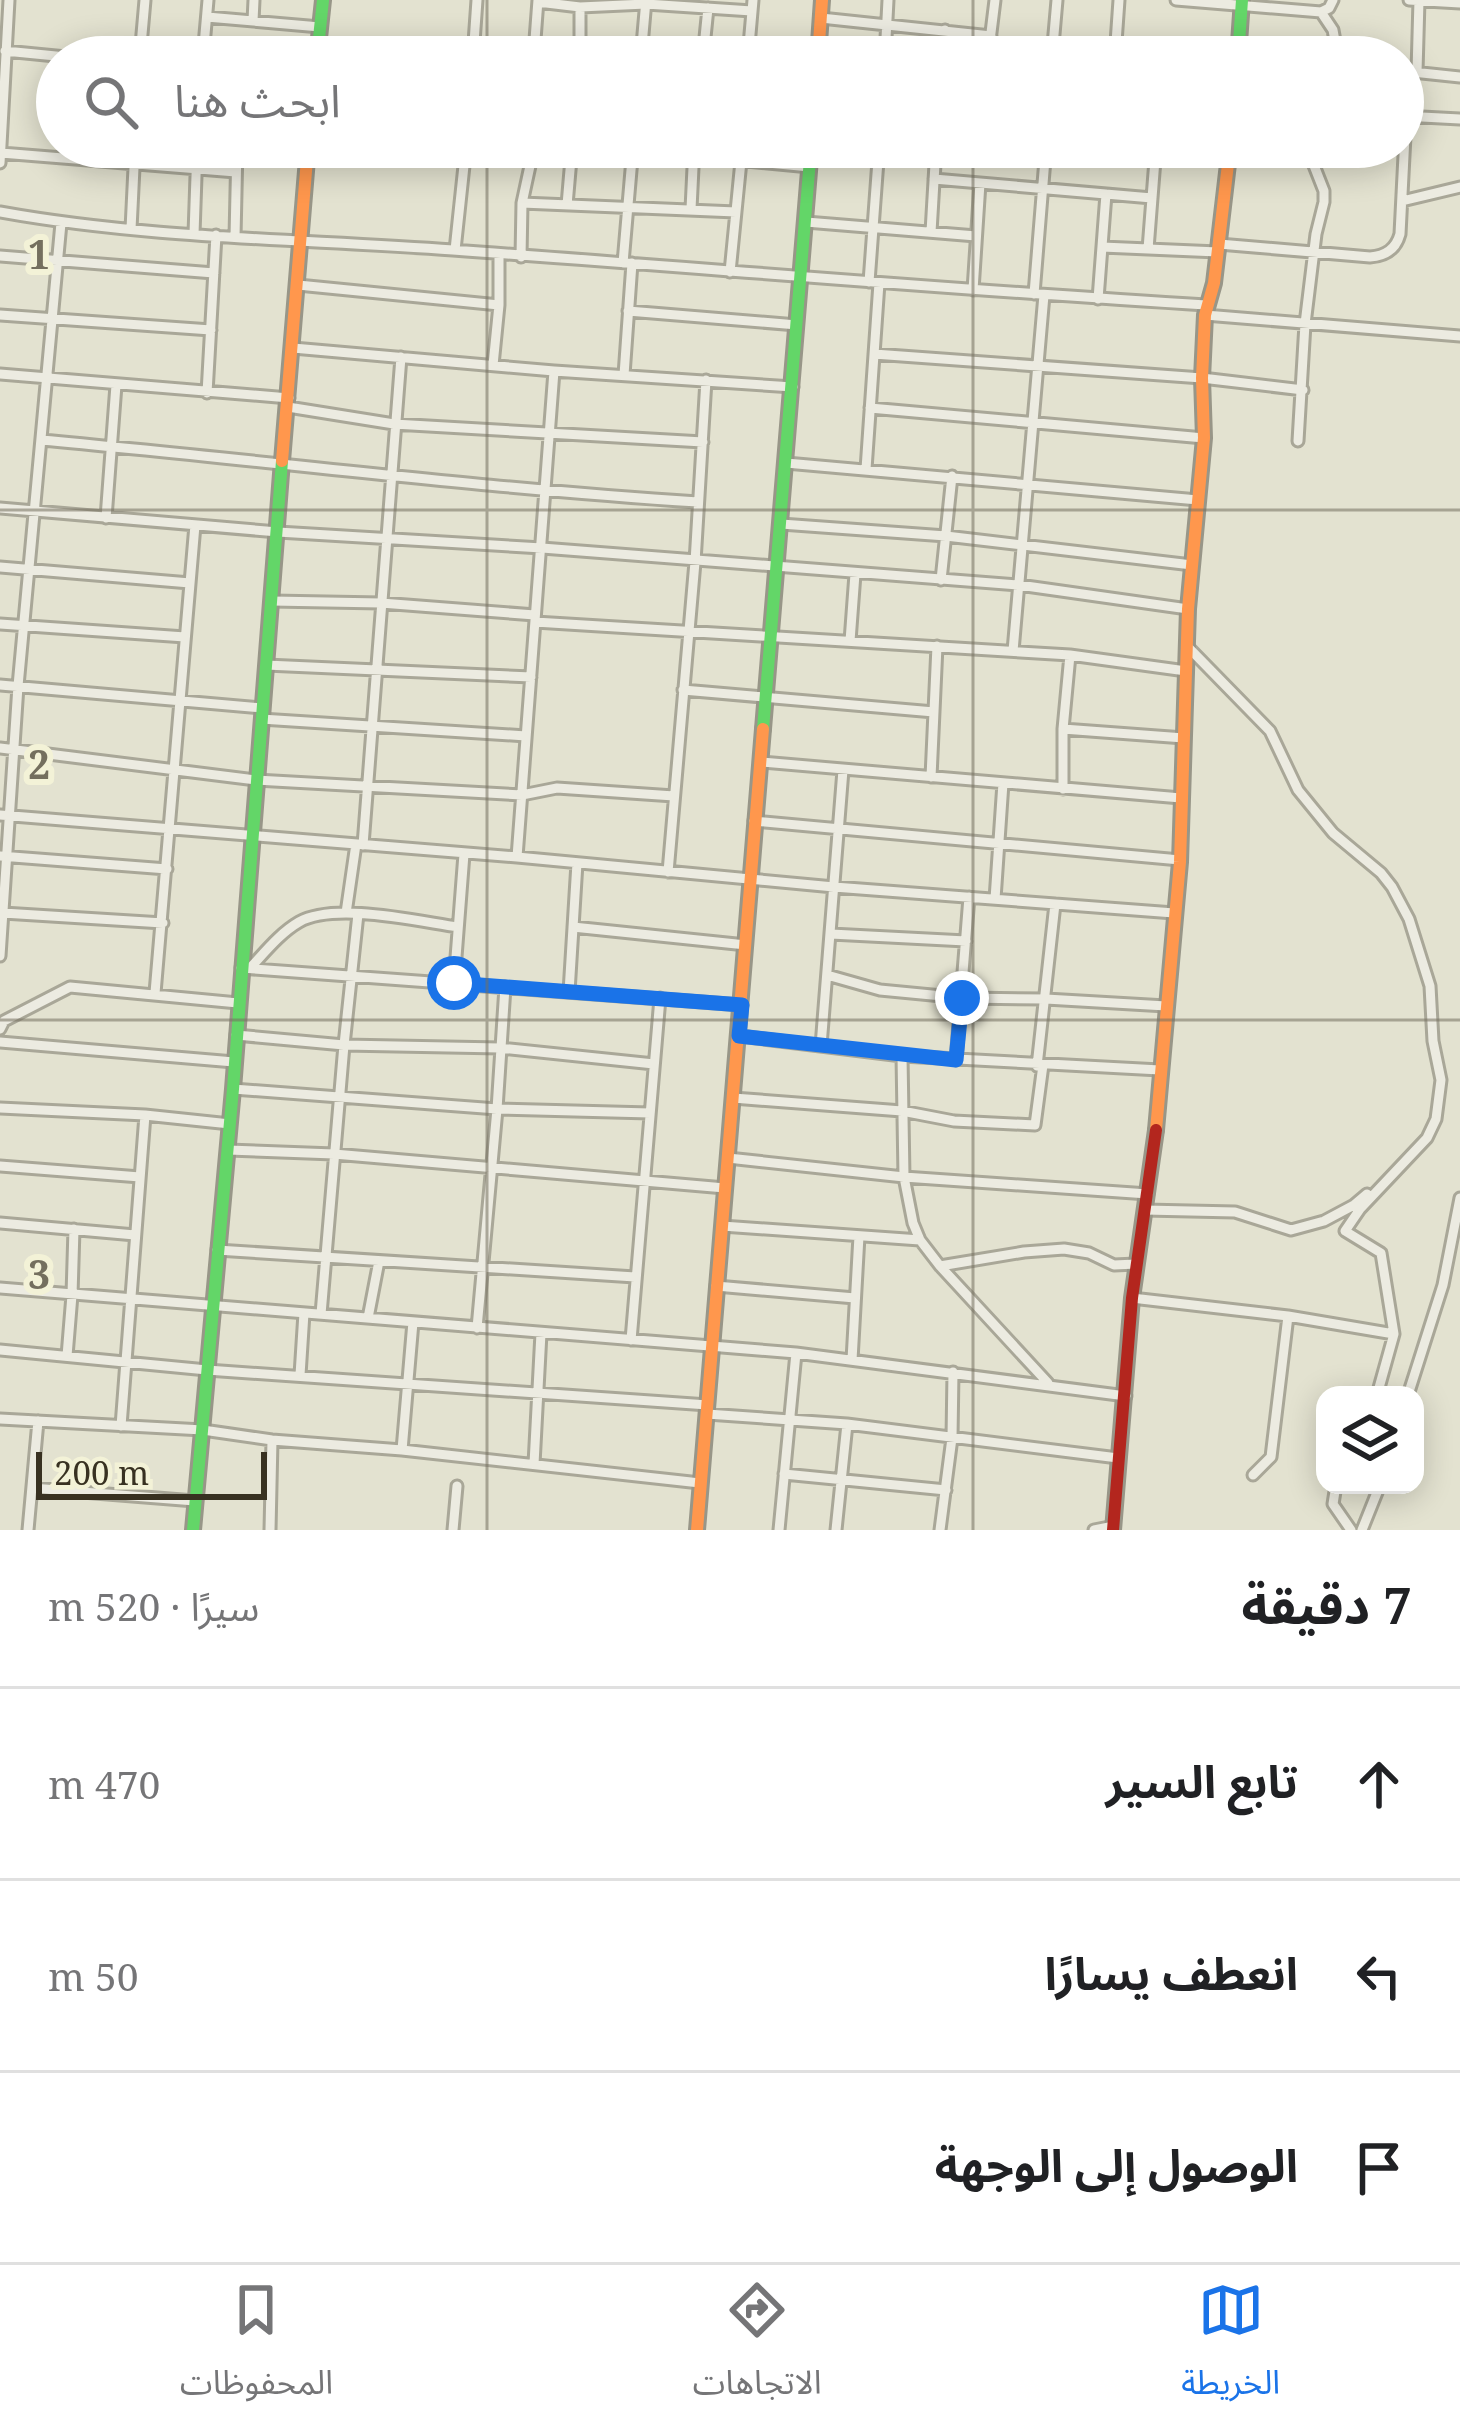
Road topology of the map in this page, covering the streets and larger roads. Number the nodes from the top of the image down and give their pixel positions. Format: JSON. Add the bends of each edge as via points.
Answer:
{"nodes":[{"id":1,"x":145,"y":0,"type":"edge"},
{"id":2,"x":208,"y":0,"type":"edge"},
{"id":3,"x":254,"y":0,"type":"edge"},
{"id":4,"x":323,"y":0,"type":"edge"},
{"id":5,"x":477,"y":0,"type":"edge"},
{"id":6,"x":822,"y":0,"type":"edge"},
{"id":7,"x":888,"y":0,"type":"edge"},
{"id":8,"x":995,"y":0,"type":"edge"},
{"id":9,"x":1057,"y":0,"type":"edge"},
{"id":10,"x":1119,"y":0,"type":"edge"},
{"id":11,"x":1176,"y":0,"type":"edge"},
{"id":12,"x":1334,"y":0,"type":"edge"},
{"id":13,"x":1409,"y":0,"type":"edge"},
{"id":14,"x":0,"y":1,"type":"edge"},
{"id":15,"x":9,"y":1,"type":"edge"},
{"id":16,"x":538,"y":1,"type":"edge"},
{"id":17,"x":1419,"y":1,"type":"edge"},
{"id":18,"x":646,"y":2,"type":"edge"},
{"id":19,"x":1242,"y":3,"type":"edge"},
{"id":20,"x":1460,"y":3,"type":"edge"},
{"id":21,"x":753,"y":6,"type":"edge"},
{"id":22,"x":580,"y":7,"type":"junction"},
{"id":23,"x":708,"y":8,"type":"junction"},
{"id":24,"x":1321,"y":12,"type":"junction"},
{"id":25,"x":207,"y":17,"type":"junction"},
{"id":26,"x":821,"y":18,"type":"junction"},
{"id":27,"x":253,"y":21,"type":"junction"},
{"id":28,"x":887,"y":24,"type":"junction"},
{"id":29,"x":320,"y":27,"type":"junction"},
{"id":30,"x":945,"y":30,"type":"junction"},
{"id":31,"x":142,"y":36,"type":"edge"},
{"id":32,"x":205,"y":36,"type":"edge"},
{"id":33,"x":319,"y":36,"type":"edge"},
{"id":34,"x":474,"y":36,"type":"edge"},
{"id":35,"x":535,"y":36,"type":"edge"},
{"id":36,"x":580,"y":36,"type":"edge"},
{"id":37,"x":643,"y":36,"type":"edge"},
{"id":38,"x":705,"y":36,"type":"edge"},
{"id":39,"x":750,"y":36,"type":"edge"},
{"id":40,"x":820,"y":36,"type":"edge"},
{"id":41,"x":886,"y":36,"type":"edge"},
{"id":42,"x":945,"y":36,"type":"edge"},
{"id":43,"x":991,"y":36,"type":"joint"},
{"id":44,"x":1054,"y":36,"type":"edge"},
{"id":45,"x":1116,"y":36,"type":"edge"},
{"id":46,"x":1240,"y":36,"type":"edge"},
{"id":47,"x":1334,"y":36,"type":"edge"},
{"id":48,"x":1418,"y":36,"type":"edge"},
{"id":49,"x":3,"y":51,"type":"edge"},
{"id":50,"x":36,"y":54,"type":"edge"},
{"id":51,"x":1424,"y":73,"type":"edge"},
{"id":52,"x":1460,"y":77,"type":"edge"},
{"id":53,"x":2,"y":104,"type":"edge"},
{"id":54,"x":1424,"y":117,"type":"edge"},
{"id":55,"x":1460,"y":119,"type":"edge"},
{"id":56,"x":1,"y":153,"type":"edge"},
{"id":57,"x":36,"y":156,"type":"edge"},
{"id":58,"x":0,"y":163,"type":"edge"},
{"id":59,"x":134,"y":168,"type":"edge"},
{"id":60,"x":184,"y":168,"type":"edge"},
{"id":61,"x":236,"y":168,"type":"edge"},
{"id":62,"x":306,"y":168,"type":"edge"},
{"id":63,"x":468,"y":168,"type":"edge"},
{"id":64,"x":530,"y":168,"type":"edge"},
{"id":65,"x":570,"y":168,"type":"edge"},
{"id":66,"x":631,"y":168,"type":"edge"},
{"id":67,"x":693,"y":168,"type":"edge"},
{"id":68,"x":740,"y":168,"type":"edge"},
{"id":69,"x":810,"y":168,"type":"edge"},
{"id":70,"x":877,"y":168,"type":"edge"},
{"id":71,"x":934,"y":168,"type":"edge"},
{"id":72,"x":1044,"y":168,"type":"edge"},
{"id":73,"x":1154,"y":168,"type":"edge"},
{"id":74,"x":1227,"y":168,"type":"edge"},
{"id":75,"x":1315,"y":168,"type":"edge"},
{"id":76,"x":1403,"y":168,"type":"edge"},
{"id":77,"x":197,"y":169,"type":"junction"},
{"id":78,"x":236,"y":172,"type":"junction"},
{"id":79,"x":934,"y":178,"type":"junction"},
{"id":80,"x":980,"y":183,"type":"junction"},
{"id":81,"x":1460,"y":188,"type":"edge"},
{"id":82,"x":1042,"y":189,"type":"junction"},
{"id":83,"x":1106,"y":194,"type":"junction"},
{"id":84,"x":1152,"y":197,"type":"junction"},
{"id":85,"x":1402,"y":201,"type":"junction"},
{"id":86,"x":522,"y":203,"type":"junction"},
{"id":87,"x":567,"y":205,"type":"junction"},
{"id":88,"x":691,"y":209,"type":"junction"},
{"id":89,"x":628,"y":210,"type":"junction"},
{"id":90,"x":0,"y":212,"type":"edge"},
{"id":91,"x":736,"y":212,"type":"junction"},
{"id":92,"x":806,"y":222,"type":"junction"},
{"id":93,"x":61,"y":223,"type":"junction"},
{"id":94,"x":873,"y":226,"type":"junction"},
{"id":95,"x":131,"y":229,"type":"junction"},
{"id":96,"x":931,"y":232,"type":"junction"},
{"id":97,"x":194,"y":234,"type":"junction"},
{"id":98,"x":216,"y":235,"type":"junction"},
{"id":99,"x":976,"y":236,"type":"junction"},
{"id":100,"x":235,"y":237,"type":"junction"},
{"id":101,"x":301,"y":242,"type":"junction"},
{"id":102,"x":1102,"y":247,"type":"junction"},
{"id":103,"x":1218,"y":248,"type":"junction"},
{"id":104,"x":1148,"y":249,"type":"junction"},
{"id":105,"x":455,"y":250,"type":"junction"},
{"id":106,"x":1313,"y":253,"type":"junction"},
{"id":107,"x":500,"y":255,"type":"junction"},
{"id":108,"x":0,"y":256,"type":"edge"},
{"id":109,"x":521,"y":256,"type":"junction"},
{"id":110,"x":58,"y":260,"type":"junction"},
{"id":111,"x":627,"y":263,"type":"junction"},
{"id":112,"x":730,"y":272,"type":"junction"},
{"id":113,"x":214,"y":273,"type":"junction"},
{"id":114,"x":801,"y":278,"type":"junction"},
{"id":115,"x":874,"y":283,"type":"junction"},
{"id":116,"x":298,"y":285,"type":"junction"},
{"id":117,"x":973,"y":290,"type":"junction"},
{"id":118,"x":1039,"y":295,"type":"junction"},
{"id":119,"x":1098,"y":299,"type":"junction"},
{"id":120,"x":499,"y":304,"type":"junction"},
{"id":121,"x":1206,"y":310,"type":"junction"},
{"id":122,"x":628,"y":311,"type":"junction"},
{"id":123,"x":0,"y":315,"type":"edge"},
{"id":124,"x":53,"y":320,"type":"junction"},
{"id":125,"x":1306,"y":324,"type":"junction"},
{"id":126,"x":797,"y":325,"type":"junction"},
{"id":127,"x":211,"y":330,"type":"junction"},
{"id":128,"x":1460,"y":336,"type":"edge"},
{"id":129,"x":293,"y":348,"type":"junction"},
{"id":130,"x":874,"y":354,"type":"junction"},
{"id":131,"x":401,"y":357,"type":"junction"},
{"id":132,"x":494,"y":365,"type":"junction"},
{"id":133,"x":1039,"y":366,"type":"junction"},
{"id":134,"x":554,"y":370,"type":"junction"},
{"id":135,"x":0,"y":374,"type":"edge"},
{"id":136,"x":624,"y":375,"type":"junction"},
{"id":137,"x":1202,"y":378,"type":"junction"},
{"id":138,"x":48,"y":379,"type":"junction"},
{"id":139,"x":706,"y":380,"type":"junction"},
{"id":140,"x":116,"y":385,"type":"junction"},
{"id":141,"x":793,"y":387,"type":"junction"},
{"id":142,"x":1303,"y":390,"type":"junction"},
{"id":143,"x":207,"y":393,"type":"junction"},
{"id":144,"x":289,"y":403,"type":"junction"},
{"id":145,"x":870,"y":408,"type":"junction"},
{"id":146,"x":1033,"y":421,"type":"junction"},
{"id":147,"x":394,"y":424,"type":"junction"},
{"id":148,"x":549,"y":434,"type":"junction"},
{"id":149,"x":1204,"y":438,"type":"junction"},
{"id":150,"x":41,"y":440,"type":"junction"},
{"id":151,"x":1298,"y":441,"type":"dead end"},
{"id":152,"x":703,"y":442,"type":"junction"},
{"id":153,"x":112,"y":446,"type":"junction"},
{"id":154,"x":284,"y":462,"type":"junction"},
{"id":155,"x":787,"y":463,"type":"junction"},
{"id":156,"x":866,"y":469,"type":"junction"},
{"id":157,"x":952,"y":476,"type":"junction"},
{"id":158,"x":392,"y":477,"type":"junction"},
{"id":159,"x":1027,"y":483,"type":"junction"},
{"id":160,"x":545,"y":492,"type":"junction"},
{"id":161,"x":1198,"y":500,"type":"junction"},
{"id":162,"x":698,"y":502,"type":"junction"},
{"id":163,"x":0,"y":508,"type":"edge"},
{"id":164,"x":33,"y":512,"type":"junction"},
{"id":165,"x":106,"y":518,"type":"junction"},
{"id":166,"x":781,"y":524,"type":"junction"},
{"id":167,"x":195,"y":525,"type":"junction"},
{"id":168,"x":278,"y":532,"type":"junction"},
{"id":169,"x":946,"y":536,"type":"junction"},
{"id":170,"x":387,"y":537,"type":"junction"},
{"id":171,"x":1022,"y":544,"type":"junction"},
{"id":172,"x":542,"y":548,"type":"junction"},
{"id":173,"x":695,"y":562,"type":"junction"},
{"id":174,"x":1192,"y":565,"type":"junction"},
{"id":175,"x":0,"y":567,"type":"edge"},
{"id":176,"x":777,"y":568,"type":"junction"},
{"id":177,"x":28,"y":569,"type":"junction"},
{"id":178,"x":855,"y":574,"type":"junction"},
{"id":179,"x":941,"y":580,"type":"junction"},
{"id":180,"x":190,"y":583,"type":"junction"},
{"id":181,"x":1018,"y":585,"type":"junction"},
{"id":182,"x":272,"y":601,"type":"junction"},
{"id":183,"x":381,"y":603,"type":"junction"},
{"id":184,"x":1188,"y":609,"type":"junction"},
{"id":185,"x":535,"y":619,"type":"junction"},
{"id":186,"x":0,"y":624,"type":"edge"},
{"id":187,"x":23,"y":626,"type":"junction"},
{"id":188,"x":689,"y":632,"type":"junction"},
{"id":189,"x":773,"y":636,"type":"junction"},
{"id":190,"x":185,"y":638,"type":"junction"},
{"id":191,"x":850,"y":641,"type":"junction"},
{"id":192,"x":937,"y":646,"type":"junction"},
{"id":193,"x":1187,"y":646,"type":"junction"},
{"id":194,"x":1013,"y":651,"type":"junction"},
{"id":195,"x":1070,"y":655,"type":"junction"},
{"id":196,"x":266,"y":665,"type":"junction"},
{"id":197,"x":1186,"y":671,"type":"junction"},
{"id":198,"x":376,"y":672,"type":"junction"},
{"id":199,"x":531,"y":677,"type":"junction"},
{"id":200,"x":0,"y":685,"type":"edge"},
{"id":201,"x":18,"y":686,"type":"junction"},
{"id":202,"x":683,"y":690,"type":"junction"},
{"id":203,"x":767,"y":698,"type":"junction"},
{"id":204,"x":179,"y":702,"type":"junction"},
{"id":205,"x":934,"y":712,"type":"junction"},
{"id":206,"x":261,"y":713,"type":"junction"},
{"id":207,"x":371,"y":727,"type":"junction"},
{"id":208,"x":1064,"y":729,"type":"junction"},
{"id":209,"x":526,"y":736,"type":"junction"},
{"id":210,"x":1184,"y":738,"type":"junction"},
{"id":211,"x":0,"y":748,"type":"edge"},
{"id":212,"x":14,"y":749,"type":"junction"},
{"id":213,"x":760,"y":762,"type":"junction"},
{"id":214,"x":174,"y":769,"type":"junction"},
{"id":215,"x":843,"y":770,"type":"junction"},
{"id":216,"x":931,"y":776,"type":"junction"},
{"id":217,"x":256,"y":780,"type":"junction"},
{"id":218,"x":1003,"y":783,"type":"junction"},
{"id":219,"x":366,"y":787,"type":"junction"},
{"id":220,"x":1063,"y":790,"type":"junction"},
{"id":221,"x":522,"y":795,"type":"junction"},
{"id":222,"x":674,"y":796,"type":"junction"},
{"id":223,"x":1181,"y":798,"type":"junction"},
{"id":224,"x":5,"y":816,"type":"edge"},
{"id":225,"x":754,"y":821,"type":"junction"},
{"id":226,"x":170,"y":829,"type":"junction"},
{"id":227,"x":840,"y":830,"type":"junction"},
{"id":228,"x":251,"y":836,"type":"junction"},
{"id":229,"x":999,"y":844,"type":"junction"},
{"id":230,"x":360,"y":845,"type":"junction"},
{"id":231,"x":464,"y":854,"type":"junction"},
{"id":232,"x":3,"y":857,"type":"edge"},
{"id":233,"x":517,"y":857,"type":"junction"},
{"id":234,"x":1180,"y":860,"type":"junction"},
{"id":235,"x":577,"y":863,"type":"junction"},
{"id":236,"x":167,"y":869,"type":"junction"},
{"id":237,"x":668,"y":872,"type":"junction"},
{"id":238,"x":752,"y":879,"type":"junction"},
{"id":239,"x":834,"y":887,"type":"junction"},
{"id":240,"x":969,"y":898,"type":"junction"},
{"id":241,"x":995,"y":899,"type":"junction"},
{"id":242,"x":1055,"y":904,"type":"junction"},
{"id":243,"x":346,"y":913,"type":"junction"},
{"id":244,"x":1174,"y":913,"type":"junction"},
{"id":245,"x":358,"y":914,"type":"junction"},
{"id":246,"x":2,"y":920,"type":"edge"},
{"id":247,"x":163,"y":923,"type":"junction"},
{"id":248,"x":458,"y":927,"type":"junction"},
{"id":249,"x":573,"y":927,"type":"junction"},
{"id":250,"x":831,"y":934,"type":"junction"},
{"id":251,"x":966,"y":941,"type":"junction"},
{"id":252,"x":746,"y":946,"type":"junction"},
{"id":253,"x":0,"y":956,"type":"edge"},
{"id":254,"x":246,"y":968,"type":"junction"},
{"id":255,"x":827,"y":975,"type":"junction"},
{"id":256,"x":351,"y":976,"type":"junction"},
{"id":257,"x":454,"y":983,"type":"junction"},
{"id":258,"x":505,"y":987,"type":"junction"},
{"id":259,"x":569,"y":992,"type":"junction"},
{"id":260,"x":155,"y":994,"type":"junction"},
{"id":261,"x":660,"y":998,"type":"junction"},
{"id":262,"x":962,"y":998,"type":"junction"},
{"id":263,"x":1046,"y":999,"type":"junction"},
{"id":264,"x":238,"y":1003,"type":"junction"},
{"id":265,"x":742,"y":1005,"type":"junction"},
{"id":266,"x":1166,"y":1006,"type":"junction"},
{"id":267,"x":0,"y":1029,"type":"edge"},
{"id":268,"x":236,"y":1035,"type":"junction"},
{"id":269,"x":739,"y":1036,"type":"junction"},
{"id":270,"x":0,"y":1042,"type":"edge"},
{"id":271,"x":344,"y":1045,"type":"junction"},
{"id":272,"x":821,"y":1046,"type":"junction"},
{"id":273,"x":500,"y":1048,"type":"junction"},
{"id":274,"x":902,"y":1056,"type":"junction"},
{"id":275,"x":956,"y":1060,"type":"junction"},
{"id":276,"x":234,"y":1062,"type":"junction"},
{"id":277,"x":654,"y":1064,"type":"junction"},
{"id":278,"x":1040,"y":1065,"type":"junction"},
{"id":279,"x":1160,"y":1070,"type":"junction"},
{"id":280,"x":233,"y":1089,"type":"junction"},
{"id":281,"x":341,"y":1097,"type":"junction"},
{"id":282,"x":733,"y":1098,"type":"junction"},
{"id":283,"x":0,"y":1108,"type":"edge"},
{"id":284,"x":497,"y":1108,"type":"junction"},
{"id":285,"x":902,"y":1111,"type":"junction"},
{"id":286,"x":650,"y":1113,"type":"junction"},
{"id":287,"x":145,"y":1115,"type":"junction"},
{"id":288,"x":230,"y":1124,"type":"junction"},
{"id":289,"x":227,"y":1150,"type":"junction"},
{"id":290,"x":334,"y":1154,"type":"junction"},
{"id":291,"x":728,"y":1158,"type":"junction"},
{"id":292,"x":0,"y":1166,"type":"edge"},
{"id":293,"x":491,"y":1167,"type":"junction"},
{"id":294,"x":1397,"y":1169,"type":"junction"},
{"id":295,"x":140,"y":1177,"type":"junction"},
{"id":296,"x":904,"y":1177,"type":"junction"},
{"id":297,"x":644,"y":1180,"type":"junction"},
{"id":298,"x":725,"y":1188,"type":"junction"},
{"id":299,"x":1148,"y":1194,"type":"junction"},
{"id":300,"x":1460,"y":1198,"type":"edge"},
{"id":301,"x":1145,"y":1210,"type":"junction"},
{"id":302,"x":0,"y":1223,"type":"edge"},
{"id":303,"x":722,"y":1226,"type":"junction"},
{"id":304,"x":74,"y":1229,"type":"junction"},
{"id":305,"x":135,"y":1235,"type":"junction"},
{"id":306,"x":859,"y":1236,"type":"junction"},
{"id":307,"x":920,"y":1240,"type":"junction"},
{"id":308,"x":217,"y":1250,"type":"junction"},
{"id":309,"x":328,"y":1256,"type":"junction"},
{"id":310,"x":379,"y":1261,"type":"junction"},
{"id":311,"x":1136,"y":1264,"type":"junction"},
{"id":312,"x":940,"y":1266,"type":"junction"},
{"id":313,"x":482,"y":1267,"type":"junction"},
{"id":314,"x":635,"y":1277,"type":"junction"},
{"id":315,"x":716,"y":1286,"type":"junction"},
{"id":316,"x":0,"y":1288,"type":"edge"},
{"id":317,"x":72,"y":1295,"type":"junction"},
{"id":318,"x":855,"y":1298,"type":"junction"},
{"id":319,"x":1132,"y":1298,"type":"junction"},
{"id":320,"x":129,"y":1300,"type":"junction"},
{"id":321,"x":212,"y":1307,"type":"junction"},
{"id":322,"x":304,"y":1313,"type":"junction"},
{"id":323,"x":321,"y":1314,"type":"junction"},
{"id":324,"x":1288,"y":1316,"type":"junction"},
{"id":325,"x":368,"y":1318,"type":"junction"},
{"id":326,"x":412,"y":1322,"type":"junction"},
{"id":327,"x":477,"y":1328,"type":"junction"},
{"id":328,"x":541,"y":1333,"type":"junction"},
{"id":329,"x":1394,"y":1334,"type":"junction"},
{"id":330,"x":631,"y":1340,"type":"junction"},
{"id":331,"x":712,"y":1347,"type":"junction"},
{"id":332,"x":0,"y":1350,"type":"edge"},
{"id":333,"x":796,"y":1352,"type":"junction"},
{"id":334,"x":67,"y":1356,"type":"junction"},
{"id":335,"x":125,"y":1360,"type":"junction"},
{"id":336,"x":852,"y":1360,"type":"junction"},
{"id":337,"x":206,"y":1370,"type":"junction"},
{"id":338,"x":953,"y":1372,"type":"junction"},
{"id":339,"x":300,"y":1375,"type":"junction"},
{"id":340,"x":407,"y":1382,"type":"junction"},
{"id":341,"x":1049,"y":1384,"type":"junction"},
{"id":342,"x":1380,"y":1386,"type":"edge"},
{"id":343,"x":1411,"y":1386,"type":"edge"},
{"id":344,"x":538,"y":1392,"type":"junction"},
{"id":345,"x":1126,"y":1396,"type":"junction"},
{"id":346,"x":707,"y":1410,"type":"junction"},
{"id":347,"x":0,"y":1419,"type":"edge"},
{"id":348,"x":789,"y":1419,"type":"junction"},
{"id":349,"x":38,"y":1421,"type":"junction"},
{"id":350,"x":847,"y":1424,"type":"junction"},
{"id":351,"x":121,"y":1426,"type":"junction"},
{"id":352,"x":203,"y":1430,"type":"junction"},
{"id":353,"x":952,"y":1438,"type":"junction"},
{"id":354,"x":272,"y":1440,"type":"junction"},
{"id":355,"x":402,"y":1450,"type":"junction"},
{"id":356,"x":1118,"y":1458,"type":"junction"},
{"id":357,"x":533,"y":1465,"type":"junction"},
{"id":358,"x":784,"y":1474,"type":"junction"},
{"id":359,"x":1253,"y":1475,"type":"dead end"},
{"id":360,"x":842,"y":1479,"type":"junction"},
{"id":361,"x":700,"y":1483,"type":"junction"},
{"id":362,"x":457,"y":1486,"type":"dead end"},
{"id":363,"x":32,"y":1488,"type":"junction"},
{"id":364,"x":946,"y":1490,"type":"junction"},
{"id":365,"x":1335,"y":1494,"type":"edge"},
{"id":366,"x":1376,"y":1494,"type":"edge"},
{"id":367,"x":195,"y":1501,"type":"junction"},
{"id":368,"x":1114,"y":1528,"type":"edge"},
{"id":369,"x":28,"y":1530,"type":"edge"},
{"id":370,"x":193,"y":1530,"type":"edge"},
{"id":371,"x":270,"y":1530,"type":"edge"},
{"id":372,"x":453,"y":1530,"type":"edge"},
{"id":373,"x":697,"y":1530,"type":"edge"},
{"id":374,"x":779,"y":1530,"type":"edge"},
{"id":375,"x":836,"y":1530,"type":"edge"},
{"id":376,"x":940,"y":1530,"type":"edge"},
{"id":377,"x":1094,"y":1530,"type":"edge"},
{"id":378,"x":1351,"y":1530,"type":"edge"},
{"id":379,"x":1362,"y":1530,"type":"edge"}],
"edges":[{"from":1,"to":31,"type":"street"},
{"from":2,"to":25,"type":"street"},
{"from":3,"to":27,"type":"street"},
{"from":4,"to":29,"type":"street"},
{"from":5,"to":34,"type":"street"},
{"from":6,"to":26,"type":"street"},
{"from":7,"to":28,"type":"street"},
{"from":8,"to":43,"type":"street"},
{"from":9,"to":44,"type":"street"},
{"from":10,"to":45,"type":"street"},
{"from":11,"to":19,"type":"street"},
{"from":12,"to":24,"type":"street"},
{"from":13,"to":17,"type":"street"},
{"from":14,"to":15,"type":"street"},
{"from":15,"to":49,"type":"street"},
{"from":16,"to":22,"type":"street"},
{"from":16,"to":35,"type":"street"},
{"from":17,"to":20,"type":"street"},
{"from":17,"to":48,"type":"street"},
{"from":18,"to":22,"type":"street"},
{"from":18,"to":23,"type":"street"},
{"from":18,"to":37,"type":"street"},
{"from":19,"to":24,"type":"street"},
{"from":19,"to":46,"type":"street"},
{"from":21,"to":23,"type":"street"},
{"from":21,"to":39,"type":"street"},
{"from":22,"to":36,"type":"street"},
{"from":23,"to":38,"type":"street"},
{"from":24,"to":47,"type":"street"},
{"from":25,"to":27,"type":"street"},
{"from":25,"to":32,"type":"street"},
{"from":26,"to":28,"type":"street"},
{"from":26,"to":40,"type":"street"},
{"from":27,"to":29,"type":"street"},
{"from":28,"to":30,"type":"street"},
{"from":28,"to":41,"type":"street"},
{"from":29,"to":33,"type":"street"},
{"from":30,"to":42,"type":"street"},
{"from":30,"to":43,"type":"street"},
{"from":49,"to":50,"type":"street"},
{"from":49,"to":53,"type":"street"},
{"from":51,"to":52,"type":"street"},
{"from":53,"to":56,"type":"street"},
{"from":54,"to":55,"type":"street"},
{"from":56,"to":57,"type":"street"},
{"from":56,"to":58,"type":"street"},
{"from":59,"to":95,"type":"street"},
{"from":60,"to":77,"type":"street"},
{"from":61,"to":78,"type":"street"},
{"from":62,"to":101,"type":"street"},
{"from":63,"to":105,"type":"street"},
{"from":64,"to":86,"type":"street"},
{"from":65,"to":87,"type":"street"},
{"from":66,"to":89,"type":"street"},
{"from":67,"to":88,"type":"street"},
{"from":68,"to":91,"type":"street"},
{"from":69,"to":92,"type":"street"},
{"from":70,"to":94,"type":"street"},
{"from":71,"to":79,"type":"street"},
{"from":72,"to":82,"type":"street"},
{"from":73,"to":84,"type":"street"},
{"from":74,"to":103,"type":"street"},
{"from":75,"to":106,"type":"street","via":[[1324,202]]},
{"from":76,"to":85,"type":"street"},
{"from":77,"to":78,"type":"street"},
{"from":77,"to":97,"type":"street"},
{"from":78,"to":100,"type":"street"},
{"from":79,"to":80,"type":"street"},
{"from":79,"to":96,"type":"street"},
{"from":80,"to":82,"type":"street"},
{"from":80,"to":99,"type":"street"},
{"from":81,"to":85,"type":"street"},
{"from":82,"to":83,"type":"street"},
{"from":82,"to":118,"type":"street"},
{"from":83,"to":84,"type":"street"},
{"from":83,"to":102,"type":"street"},
{"from":84,"to":104,"type":"street"},
{"from":85,"to":106,"type":"street","via":[[1400,233],[1387,253]]},
{"from":86,"to":87,"type":"street"},
{"from":86,"to":109,"type":"street"},
{"from":87,"to":89,"type":"street"},
{"from":88,"to":89,"type":"street"},
{"from":88,"to":91,"type":"street"},
{"from":89,"to":111,"type":"street"},
{"from":90,"to":93,"type":"street"},
{"from":91,"to":112,"type":"street"},
{"from":92,"to":94,"type":"street"},
{"from":92,"to":114,"type":"street"},
{"from":93,"to":95,"type":"street"},
{"from":93,"to":110,"type":"street"},
{"from":94,"to":96,"type":"street"},
{"from":94,"to":115,"type":"street"},
{"from":95,"to":97,"type":"street"},
{"from":96,"to":99,"type":"street"},
{"from":97,"to":98,"type":"street"},
{"from":98,"to":100,"type":"street"},
{"from":98,"to":113,"type":"street"},
{"from":99,"to":117,"type":"street"},
{"from":100,"to":101,"type":"street"},
{"from":101,"to":105,"type":"street"},
{"from":101,"to":116,"type":"street"},
{"from":102,"to":104,"type":"street"},
{"from":102,"to":119,"type":"street"},
{"from":103,"to":104,"type":"street"},
{"from":103,"to":106,"type":"street"},
{"from":103,"to":121,"type":"street"},
{"from":105,"to":107,"type":"street"},
{"from":106,"to":125,"type":"street"},
{"from":107,"to":109,"type":"street"},
{"from":107,"to":120,"type":"street"},
{"from":108,"to":110,"type":"street"},
{"from":109,"to":111,"type":"street"},
{"from":110,"to":113,"type":"street"},
{"from":110,"to":124,"type":"street"},
{"from":111,"to":112,"type":"street"},
{"from":111,"to":122,"type":"street"},
{"from":112,"to":114,"type":"street"},
{"from":113,"to":127,"type":"street"},
{"from":114,"to":115,"type":"street"},
{"from":114,"to":126,"type":"street"},
{"from":115,"to":117,"type":"street"},
{"from":115,"to":130,"type":"street"},
{"from":116,"to":120,"type":"street"},
{"from":116,"to":129,"type":"street"},
{"from":117,"to":118,"type":"street"},
{"from":118,"to":119,"type":"street"},
{"from":118,"to":133,"type":"street"},
{"from":119,"to":121,"type":"street"},
{"from":120,"to":132,"type":"street"},
{"from":121,"to":125,"type":"street"},
{"from":121,"to":137,"type":"street"},
{"from":122,"to":126,"type":"street"},
{"from":122,"to":136,"type":"street"},
{"from":123,"to":124,"type":"street"},
{"from":124,"to":127,"type":"street"},
{"from":124,"to":138,"type":"street"},
{"from":125,"to":128,"type":"street"},
{"from":125,"to":142,"type":"street"},
{"from":126,"to":141,"type":"street"},
{"from":127,"to":143,"type":"street"},
{"from":129,"to":131,"type":"street"},
{"from":129,"to":144,"type":"street"},
{"from":130,"to":133,"type":"street"},
{"from":130,"to":145,"type":"street"},
{"from":131,"to":132,"type":"street"},
{"from":131,"to":147,"type":"street"},
{"from":132,"to":134,"type":"street"},
{"from":133,"to":137,"type":"street"},
{"from":133,"to":146,"type":"street"},
{"from":134,"to":136,"type":"street"},
{"from":134,"to":148,"type":"street"},
{"from":135,"to":138,"type":"street"},
{"from":136,"to":139,"type":"street"},
{"from":137,"to":142,"type":"street"},
{"from":137,"to":149,"type":"street"},
{"from":138,"to":140,"type":"street"},
{"from":138,"to":150,"type":"street"},
{"from":139,"to":141,"type":"street"},
{"from":139,"to":152,"type":"street"},
{"from":140,"to":143,"type":"street"},
{"from":140,"to":153,"type":"street"},
{"from":141,"to":155,"type":"street"},
{"from":142,"to":151,"type":"street"},
{"from":143,"to":144,"type":"street"},
{"from":144,"to":147,"type":"street"},
{"from":144,"to":154,"type":"street"},
{"from":145,"to":146,"type":"street"},
{"from":145,"to":156,"type":"street"},
{"from":146,"to":149,"type":"street"},
{"from":146,"to":159,"type":"street"},
{"from":147,"to":148,"type":"street"},
{"from":147,"to":158,"type":"street"},
{"from":148,"to":152,"type":"street"},
{"from":148,"to":160,"type":"street"},
{"from":149,"to":161,"type":"street"},
{"from":150,"to":153,"type":"street"},
{"from":150,"to":164,"type":"street"},
{"from":152,"to":162,"type":"street"},
{"from":153,"to":154,"type":"street"},
{"from":153,"to":165,"type":"street"},
{"from":154,"to":158,"type":"street"},
{"from":154,"to":168,"type":"street"},
{"from":155,"to":156,"type":"street"},
{"from":155,"to":166,"type":"street"},
{"from":156,"to":157,"type":"street"},
{"from":157,"to":159,"type":"street"},
{"from":157,"to":169,"type":"street"},
{"from":158,"to":160,"type":"street"},
{"from":158,"to":170,"type":"street"},
{"from":159,"to":161,"type":"street"},
{"from":159,"to":171,"type":"street"},
{"from":160,"to":162,"type":"street"},
{"from":160,"to":172,"type":"street"},
{"from":161,"to":174,"type":"street"},
{"from":162,"to":173,"type":"street"},
{"from":163,"to":164,"type":"street"},
{"from":164,"to":165,"type":"street"},
{"from":164,"to":177,"type":"street"},
{"from":165,"to":167,"type":"street"},
{"from":166,"to":169,"type":"street"},
{"from":166,"to":176,"type":"street"},
{"from":167,"to":168,"type":"street"},
{"from":167,"to":180,"type":"street"},
{"from":168,"to":170,"type":"street"},
{"from":168,"to":182,"type":"street"},
{"from":169,"to":171,"type":"street"},
{"from":169,"to":179,"type":"street"},
{"from":170,"to":172,"type":"street"},
{"from":170,"to":183,"type":"street"},
{"from":171,"to":174,"type":"street"},
{"from":171,"to":181,"type":"street"},
{"from":172,"to":173,"type":"street"},
{"from":172,"to":185,"type":"street"},
{"from":173,"to":176,"type":"street"},
{"from":173,"to":188,"type":"street"},
{"from":174,"to":184,"type":"street"},
{"from":175,"to":177,"type":"street"},
{"from":176,"to":178,"type":"street"},
{"from":176,"to":189,"type":"street"},
{"from":177,"to":180,"type":"street"},
{"from":177,"to":187,"type":"street"},
{"from":178,"to":179,"type":"street"},
{"from":178,"to":191,"type":"street"},
{"from":179,"to":181,"type":"street"},
{"from":180,"to":190,"type":"street"},
{"from":181,"to":184,"type":"street"},
{"from":181,"to":194,"type":"street"},
{"from":182,"to":183,"type":"street"},
{"from":182,"to":196,"type":"street"},
{"from":183,"to":185,"type":"street"},
{"from":183,"to":198,"type":"street"},
{"from":184,"to":193,"type":"street"},
{"from":185,"to":188,"type":"street"},
{"from":185,"to":199,"type":"street"},
{"from":186,"to":187,"type":"street"},
{"from":187,"to":190,"type":"street"},
{"from":187,"to":201,"type":"street"},
{"from":188,"to":189,"type":"street"},
{"from":188,"to":202,"type":"street"},
{"from":189,"to":191,"type":"street"},
{"from":189,"to":203,"type":"street"},
{"from":190,"to":204,"type":"street"},
{"from":191,"to":192,"type":"street"},
{"from":192,"to":194,"type":"street"},
{"from":192,"to":205,"type":"street"},
{"from":193,"to":197,"type":"street"},
{"from":193,"to":294,"type":"street","via":[[1270,731],[1298,790],[1381,873],[1408,919],[1430,986],[1441,1080],[1436,1119]]},
{"from":194,"to":195,"type":"street"},
{"from":195,"to":197,"type":"street"},
{"from":195,"to":208,"type":"street"},
{"from":196,"to":198,"type":"street"},
{"from":196,"to":206,"type":"street"},
{"from":197,"to":210,"type":"street"},
{"from":198,"to":199,"type":"street"},
{"from":198,"to":207,"type":"street"},
{"from":199,"to":209,"type":"street"},
{"from":200,"to":201,"type":"street"},
{"from":201,"to":204,"type":"street"},
{"from":201,"to":212,"type":"street"},
{"from":202,"to":203,"type":"street"},
{"from":202,"to":222,"type":"street"},
{"from":203,"to":205,"type":"street"},
{"from":203,"to":213,"type":"street"},
{"from":204,"to":206,"type":"street"},
{"from":204,"to":214,"type":"street"},
{"from":205,"to":216,"type":"street"},
{"from":206,"to":207,"type":"street"},
{"from":206,"to":217,"type":"street"},
{"from":207,"to":209,"type":"street"},
{"from":207,"to":219,"type":"street"},
{"from":208,"to":210,"type":"street"},
{"from":208,"to":220,"type":"street"},
{"from":209,"to":221,"type":"street"},
{"from":210,"to":223,"type":"street"},
{"from":211,"to":212,"type":"street"},
{"from":212,"to":214,"type":"street"},
{"from":212,"to":224,"type":"street"},
{"from":213,"to":215,"type":"street"},
{"from":213,"to":225,"type":"street"},
{"from":214,"to":217,"type":"street"},
{"from":214,"to":226,"type":"street"},
{"from":215,"to":216,"type":"street"},
{"from":215,"to":227,"type":"street"},
{"from":216,"to":218,"type":"street"},
{"from":217,"to":219,"type":"street"},
{"from":217,"to":228,"type":"street"},
{"from":218,"to":220,"type":"street"},
{"from":218,"to":229,"type":"street"},
{"from":219,"to":221,"type":"street"},
{"from":219,"to":230,"type":"street"},
{"from":220,"to":223,"type":"street"},
{"from":221,"to":222,"type":"street","via":[[557,788]]},
{"from":221,"to":233,"type":"street"},
{"from":222,"to":237,"type":"street"},
{"from":223,"to":234,"type":"street"},
{"from":224,"to":226,"type":"street"},
{"from":224,"to":232,"type":"street"},
{"from":225,"to":227,"type":"street"},
{"from":225,"to":238,"type":"street"},
{"from":226,"to":228,"type":"street"},
{"from":226,"to":236,"type":"street"},
{"from":227,"to":229,"type":"street"},
{"from":227,"to":239,"type":"street"},
{"from":228,"to":230,"type":"street"},
{"from":228,"to":254,"type":"street"},
{"from":229,"to":234,"type":"street"},
{"from":229,"to":241,"type":"street"},
{"from":230,"to":231,"type":"street"},
{"from":230,"to":243,"type":"street"},
{"from":231,"to":233,"type":"street"},
{"from":231,"to":248,"type":"street"},
{"from":232,"to":236,"type":"street"},
{"from":232,"to":246,"type":"street"},
{"from":233,"to":235,"type":"street"},
{"from":234,"to":244,"type":"street"},
{"from":235,"to":237,"type":"street"},
{"from":235,"to":249,"type":"street"},
{"from":236,"to":247,"type":"street"},
{"from":237,"to":238,"type":"street"},
{"from":238,"to":239,"type":"street"},
{"from":238,"to":252,"type":"street"},
{"from":239,"to":240,"type":"street"},
{"from":239,"to":250,"type":"street"},
{"from":240,"to":241,"type":"street"},
{"from":240,"to":251,"type":"street"},
{"from":241,"to":242,"type":"street"},
{"from":242,"to":244,"type":"street"},
{"from":242,"to":263,"type":"street"},
{"from":243,"to":245,"type":"street"},
{"from":243,"to":254,"type":"street","via":[[305,919]]},
{"from":244,"to":266,"type":"street"},
{"from":245,"to":248,"type":"street"},
{"from":245,"to":256,"type":"street"},
{"from":246,"to":247,"type":"street"},
{"from":246,"to":253,"type":"street"},
{"from":247,"to":260,"type":"street"},
{"from":248,"to":257,"type":"street"},
{"from":249,"to":252,"type":"street"},
{"from":249,"to":259,"type":"street"},
{"from":250,"to":251,"type":"street"},
{"from":250,"to":255,"type":"street"},
{"from":251,"to":262,"type":"street"},
{"from":252,"to":265,"type":"street"},
{"from":254,"to":256,"type":"street"},
{"from":254,"to":264,"type":"street"},
{"from":255,"to":262,"type":"street"},
{"from":255,"to":272,"type":"street"},
{"from":256,"to":257,"type":"street"},
{"from":256,"to":271,"type":"street"},
{"from":257,"to":258,"type":"street"},
{"from":258,"to":259,"type":"street"},
{"from":258,"to":273,"type":"street"},
{"from":259,"to":261,"type":"street"},
{"from":260,"to":264,"type":"street"},
{"from":260,"to":267,"type":"street","via":[[70,987]]},
{"from":261,"to":265,"type":"street"},
{"from":261,"to":277,"type":"street"},
{"from":262,"to":263,"type":"street"},
{"from":262,"to":275,"type":"street"},
{"from":263,"to":266,"type":"street"},
{"from":263,"to":278,"type":"street"},
{"from":264,"to":268,"type":"street"},
{"from":265,"to":269,"type":"street"},
{"from":266,"to":279,"type":"street"},
{"from":268,"to":271,"type":"street"},
{"from":268,"to":276,"type":"street"},
{"from":269,"to":272,"type":"street"},
{"from":269,"to":282,"type":"street"},
{"from":270,"to":276,"type":"street"},
{"from":271,"to":273,"type":"street"},
{"from":271,"to":281,"type":"street"},
{"from":272,"to":274,"type":"street"},
{"from":273,"to":277,"type":"street"},
{"from":273,"to":284,"type":"street"},
{"from":274,"to":275,"type":"street"},
{"from":274,"to":285,"type":"street"},
{"from":275,"to":278,"type":"street"},
{"from":276,"to":280,"type":"street"},
{"from":277,"to":286,"type":"street"},
{"from":278,"to":279,"type":"street"},
{"from":278,"to":285,"type":"street","via":[[1035,1125]]},
{"from":279,"to":299,"type":"street"},
{"from":280,"to":281,"type":"street"},
{"from":280,"to":288,"type":"street"},
{"from":281,"to":284,"type":"street"},
{"from":281,"to":290,"type":"street"},
{"from":282,"to":285,"type":"street"},
{"from":282,"to":291,"type":"street"},
{"from":283,"to":287,"type":"street"},
{"from":284,"to":286,"type":"street"},
{"from":284,"to":293,"type":"street"},
{"from":285,"to":296,"type":"street"},
{"from":286,"to":297,"type":"street"},
{"from":287,"to":288,"type":"street"},
{"from":287,"to":295,"type":"street"},
{"from":288,"to":289,"type":"street"},
{"from":289,"to":290,"type":"street"},
{"from":289,"to":308,"type":"street"},
{"from":290,"to":293,"type":"street"},
{"from":290,"to":309,"type":"street"},
{"from":291,"to":296,"type":"street"},
{"from":291,"to":298,"type":"street"},
{"from":292,"to":295,"type":"street"},
{"from":293,"to":297,"type":"street"},
{"from":293,"to":313,"type":"street"},
{"from":294,"to":301,"type":"street","via":[[1354,1205],[1291,1230],[1235,1212]]},
{"from":294,"to":329,"type":"street","via":[[1345,1231],[1381,1253]]},
{"from":295,"to":305,"type":"street"},
{"from":296,"to":299,"type":"street"},
{"from":296,"to":307,"type":"street"},
{"from":297,"to":298,"type":"street"},
{"from":297,"to":314,"type":"street"},
{"from":298,"to":303,"type":"street"},
{"from":299,"to":301,"type":"street"},
{"from":300,"to":343,"type":"street"},
{"from":301,"to":311,"type":"street"},
{"from":302,"to":304,"type":"street"},
{"from":303,"to":306,"type":"street"},
{"from":303,"to":315,"type":"street"},
{"from":304,"to":305,"type":"street"},
{"from":304,"to":317,"type":"street"},
{"from":305,"to":320,"type":"street"},
{"from":306,"to":307,"type":"street"},
{"from":306,"to":318,"type":"street"},
{"from":307,"to":312,"type":"street"},
{"from":308,"to":309,"type":"street"},
{"from":308,"to":321,"type":"street"},
{"from":309,"to":310,"type":"street"},
{"from":309,"to":323,"type":"street"},
{"from":310,"to":313,"type":"street"},
{"from":310,"to":325,"type":"street"},
{"from":311,"to":312,"type":"street","via":[[1064,1249]]},
{"from":311,"to":319,"type":"street"},
{"from":312,"to":341,"type":"street"},
{"from":313,"to":314,"type":"street"},
{"from":313,"to":327,"type":"street"},
{"from":314,"to":330,"type":"street"},
{"from":315,"to":318,"type":"street"},
{"from":315,"to":331,"type":"street"},
{"from":316,"to":317,"type":"street"},
{"from":317,"to":320,"type":"street"},
{"from":317,"to":334,"type":"street"},
{"from":318,"to":336,"type":"street"},
{"from":319,"to":324,"type":"street"},
{"from":319,"to":345,"type":"street"},
{"from":320,"to":321,"type":"street"},
{"from":320,"to":335,"type":"street"},
{"from":321,"to":322,"type":"street"},
{"from":321,"to":337,"type":"street"},
{"from":322,"to":323,"type":"street"},
{"from":322,"to":339,"type":"street"},
{"from":323,"to":325,"type":"street"},
{"from":324,"to":329,"type":"street"},
{"from":324,"to":359,"type":"street","via":[[1271,1457]]},
{"from":325,"to":326,"type":"street"},
{"from":326,"to":327,"type":"street"},
{"from":326,"to":340,"type":"street"},
{"from":327,"to":328,"type":"street"},
{"from":328,"to":330,"type":"street"},
{"from":328,"to":344,"type":"street"},
{"from":329,"to":342,"type":"street"},
{"from":330,"to":331,"type":"street"},
{"from":331,"to":333,"type":"street"},
{"from":331,"to":346,"type":"street"},
{"from":332,"to":334,"type":"street"},
{"from":333,"to":336,"type":"street"},
{"from":333,"to":348,"type":"street"},
{"from":334,"to":335,"type":"street"},
{"from":335,"to":337,"type":"street"},
{"from":335,"to":351,"type":"street"},
{"from":336,"to":338,"type":"street"},
{"from":337,"to":339,"type":"street"},
{"from":337,"to":352,"type":"street"},
{"from":338,"to":341,"type":"street"},
{"from":338,"to":353,"type":"street"},
{"from":339,"to":340,"type":"street"},
{"from":340,"to":344,"type":"street"},
{"from":340,"to":355,"type":"street"},
{"from":341,"to":345,"type":"street"},
{"from":344,"to":346,"type":"street"},
{"from":344,"to":357,"type":"street"},
{"from":345,"to":356,"type":"street"},
{"from":346,"to":348,"type":"street"},
{"from":346,"to":361,"type":"street"},
{"from":347,"to":349,"type":"street"},
{"from":348,"to":350,"type":"street"},
{"from":348,"to":358,"type":"street"},
{"from":349,"to":351,"type":"street"},
{"from":349,"to":363,"type":"street"},
{"from":350,"to":353,"type":"street"},
{"from":350,"to":360,"type":"street"},
{"from":351,"to":352,"type":"street"},
{"from":352,"to":354,"type":"street"},
{"from":352,"to":367,"type":"street"},
{"from":353,"to":356,"type":"street"},
{"from":353,"to":364,"type":"street"},
{"from":354,"to":355,"type":"street"},
{"from":354,"to":371,"type":"street"},
{"from":355,"to":357,"type":"street"},
{"from":356,"to":368,"type":"street"},
{"from":357,"to":361,"type":"street"},
{"from":358,"to":360,"type":"street"},
{"from":358,"to":374,"type":"street"},
{"from":360,"to":364,"type":"street"},
{"from":360,"to":375,"type":"street"},
{"from":361,"to":373,"type":"street"},
{"from":362,"to":372,"type":"street"},
{"from":363,"to":367,"type":"street"},
{"from":363,"to":369,"type":"street"},
{"from":364,"to":376,"type":"street"},
{"from":365,"to":378,"type":"street"},
{"from":366,"to":379,"type":"street"},
{"from":367,"to":370,"type":"street"},
{"from":368,"to":377,"type":"street"}]}
